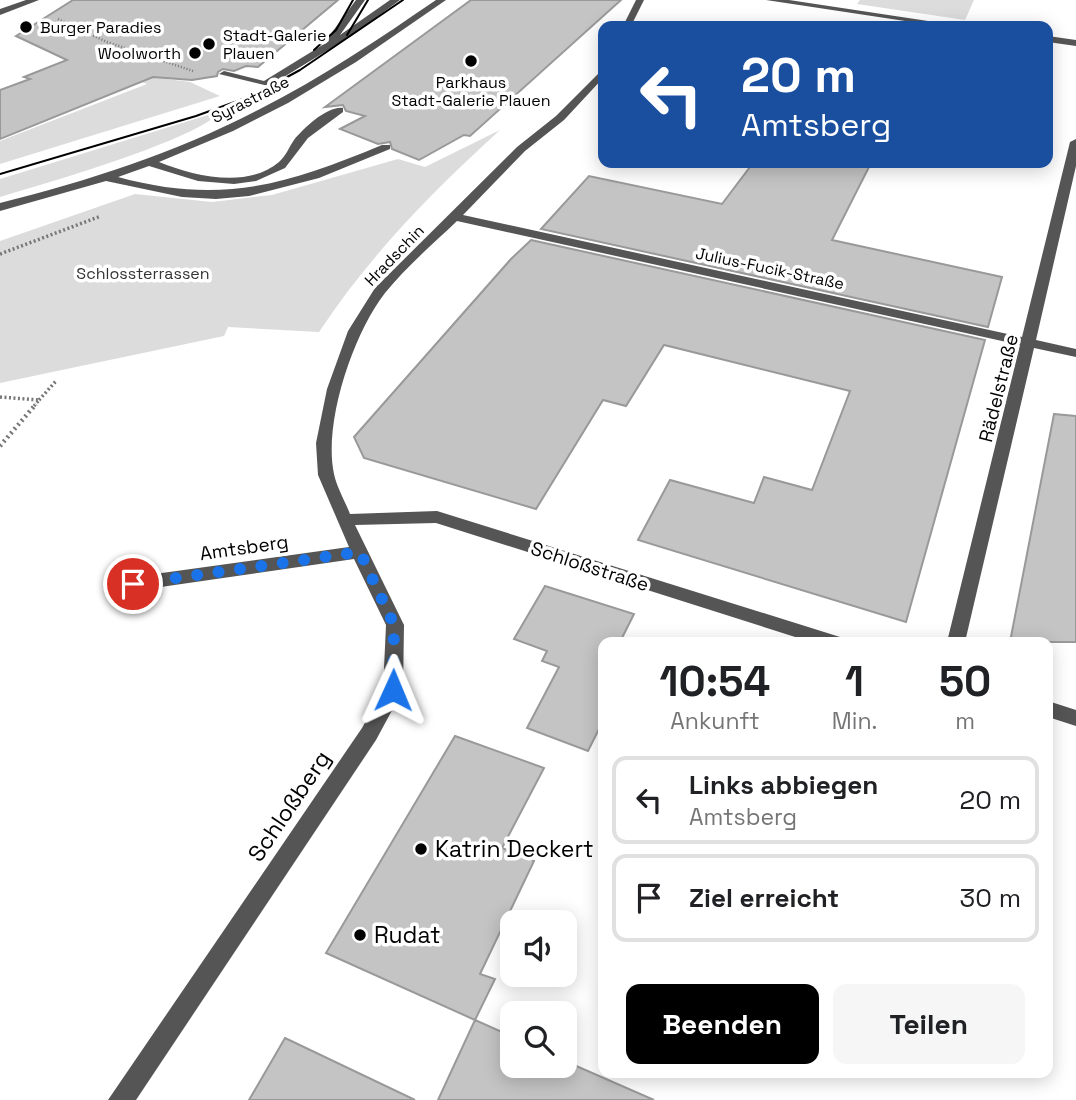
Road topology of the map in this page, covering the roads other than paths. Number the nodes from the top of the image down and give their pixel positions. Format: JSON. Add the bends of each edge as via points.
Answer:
{"nodes":[{"id":1,"x":361,"y":0,"type":"edge"},
{"id":2,"x":396,"y":0,"type":"edge"},
{"id":3,"x":442,"y":0,"type":"edge"},
{"id":4,"x":640,"y":0,"type":"edge"},
{"id":5,"x":770,"y":0,"type":"edge"},
{"id":6,"x":33,"y":1,"type":"edge"},
{"id":7,"x":0,"y":12,"type":"edge"},
{"id":8,"x":630,"y":21,"type":"edge"},
{"id":9,"x":921,"y":21,"type":"edge"},
{"id":10,"x":1053,"y":40,"type":"edge"},
{"id":11,"x":1076,"y":43,"type":"edge"},
{"id":12,"x":326,"y":47,"type":"junction"},
{"id":13,"x":224,"y":74,"type":"dead end"},
{"id":14,"x":598,"y":77,"type":"edge"},
{"id":15,"x":266,"y":84,"type":"junction"},
{"id":16,"x":297,"y":93,"type":"junction"},
{"id":17,"x":339,"y":110,"type":"dead end"},
{"id":18,"x":1076,"y":142,"type":"edge"},
{"id":19,"x":386,"y":147,"type":"dead end"},
{"id":20,"x":150,"y":162,"type":"junction"},
{"id":21,"x":106,"y":177,"type":"junction"},
{"id":22,"x":55,"y":193,"type":"junction"},
{"id":23,"x":0,"y":208,"type":"edge"},
{"id":24,"x":456,"y":217,"type":"junction"},
{"id":25,"x":0,"y":218,"type":"edge"},
{"id":26,"x":1029,"y":343,"type":"junction"},
{"id":27,"x":1076,"y":353,"type":"edge"},
{"id":28,"x":344,"y":520,"type":"junction"},
{"id":29,"x":360,"y":552,"type":"junction"},
{"id":30,"x":133,"y":584,"type":"dead end"},
{"id":31,"x":817,"y":637,"type":"edge"},
{"id":32,"x":957,"y":637,"type":"edge"},
{"id":33,"x":1053,"y":711,"type":"edge"},
{"id":34,"x":1076,"y":718,"type":"edge"},
{"id":35,"x":121,"y":1100,"type":"edge"}],
"edges":[{"from":1,"to":12,"type":"street"},
{"from":2,"to":12,"type":"street"},
{"from":3,"to":16,"type":"street","name":"Syrastraße"},
{"from":4,"to":8,"type":"street"},
{"from":5,"to":9,"type":"street"},
{"from":6,"to":7,"type":"street"},
{"from":10,"to":11,"type":"street"},
{"from":12,"to":15,"type":"street"},
{"from":13,"to":15,"type":"street"},
{"from":14,"to":24,"type":"street","name":"Hradschin"},
{"from":15,"to":16,"type":"street"},
{"from":16,"to":20,"type":"street","name":"Syrastraße","via":[[229,129]]},
{"from":17,"to":20,"type":"street","via":[[306,133],[281,166],[254,177],[214,180],[174,173]]},
{"from":18,"to":26,"type":"street","name":"Rädelstraße"},
{"from":19,"to":21,"type":"street","via":[[282,187],[238,195],[167,191]]},
{"from":20,"to":21,"type":"street","name":"Syrastraße"},
{"from":21,"to":22,"type":"street","name":"Syrastraße"},
{"from":22,"to":23,"type":"street","name":"Syrastraße"},
{"from":22,"to":25,"type":"street","name":"Syrastraße"},
{"from":24,"to":26,"type":"street","name":"Julius-Fucik-Straße"},
{"from":24,"to":28,"type":"street","name":"Hradschin","via":[[380,292],[355,331],[334,389],[324,443],[326,475]]},
{"from":26,"to":27,"type":"street","name":"Julius-Fucik-Straße"},
{"from":26,"to":32,"type":"street","name":"Rädelstraße"},
{"from":28,"to":29,"type":"street","name":"Schloßberg"},
{"from":28,"to":31,"type":"street","name":"Schloßstraße","via":[[437,517]]},
{"from":29,"to":30,"type":"street","name":"Amtsberg"},
{"from":29,"to":35,"type":"street","name":"Schloßberg","via":[[394,625],[393,690],[369,734]]},
{"from":33,"to":34,"type":"street"}]}
